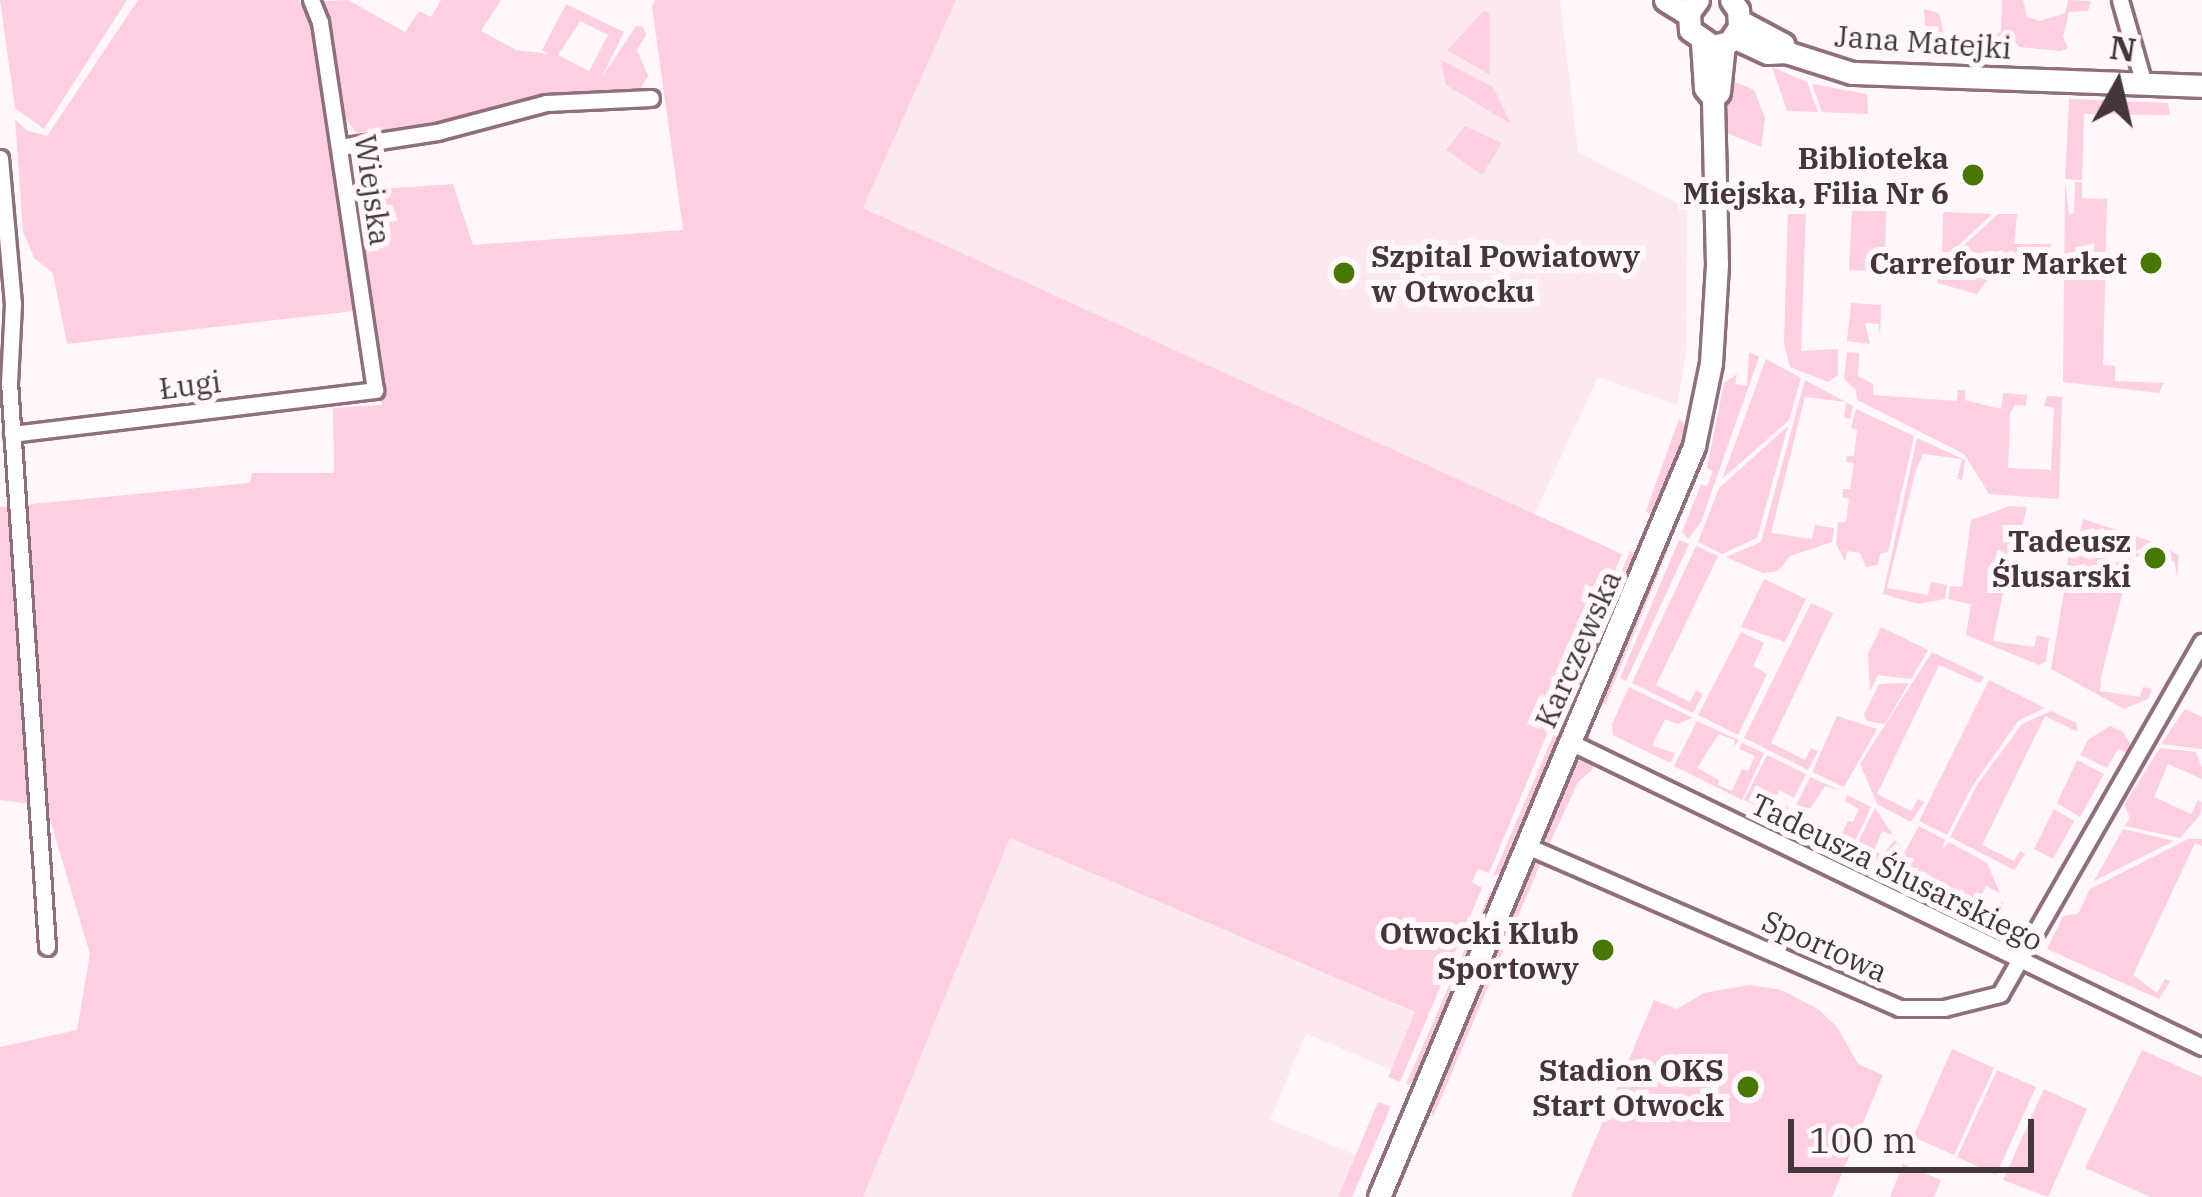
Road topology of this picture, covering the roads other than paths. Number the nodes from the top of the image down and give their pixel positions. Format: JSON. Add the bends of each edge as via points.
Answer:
{"nodes":[{"id":1,"x":311,"y":0,"type":"edge"},
{"id":2,"x":1665,"y":0,"type":"edge"},
{"id":3,"x":2120,"y":0,"type":"edge"},
{"id":4,"x":1693,"y":8,"type":"edge"},
{"id":5,"x":1726,"y":29,"type":"edge"},
{"id":6,"x":2144,"y":84,"type":"junction"},
{"id":7,"x":2202,"y":86,"type":"edge"},
{"id":8,"x":651,"y":98,"type":"dead end"},
{"id":9,"x":340,"y":147,"type":"junction"},
{"id":10,"x":0,"y":158,"type":"edge"},
{"id":11,"x":3,"y":232,"type":"edge"},
{"id":12,"x":375,"y":390,"type":"joint"},
{"id":13,"x":12,"y":434,"type":"junction"},
{"id":14,"x":2202,"y":642,"type":"edge"},
{"id":15,"x":1570,"y":742,"type":"junction"},
{"id":16,"x":1527,"y":846,"type":"junction"},
{"id":17,"x":46,"y":947,"type":"dead end"},
{"id":18,"x":2018,"y":961,"type":"junction"},
{"id":19,"x":2202,"y":1048,"type":"edge"},
{"id":20,"x":1379,"y":1197,"type":"edge"}],
"edges":[{"from":1,"to":9,"type":"street","name":"Wiejska"},
{"from":2,"to":4,"type":"main road"},
{"from":3,"to":6,"type":"street"},
{"from":4,"to":5,"type":"main road","name":"Karczewska","via":[[1690,30]]},
{"from":5,"to":6,"type":"main road","name":"Jana Matejki","via":[[1852,73]]},
{"from":5,"to":15,"type":"main road","name":"Karczewska","via":[[1705,88],[1713,98],[1716,298],[1702,416],[1670,512]]},
{"from":6,"to":7,"type":"main road","name":"Jana Matejki"},
{"from":8,"to":9,"type":"street","via":[[546,104]]},
{"from":9,"to":12,"type":"street","name":"Wiejska"},
{"from":10,"to":11,"type":"street"},
{"from":11,"to":13,"type":"street","via":[[13,304]]},
{"from":12,"to":13,"type":"street","name":"Ługi"},
{"from":13,"to":17,"type":"street"},
{"from":14,"to":18,"type":"street","name":"Sportowa"},
{"from":15,"to":16,"type":"main road","name":"Karczewska"},
{"from":15,"to":18,"type":"street","name":"Tadeusza Ślusarskiego"},
{"from":16,"to":18,"type":"street","name":"Sportowa","via":[[1899,1008],[1943,1008],[2000,994]]},
{"from":16,"to":20,"type":"main road","name":"Karczewska"},
{"from":18,"to":19,"type":"street","name":"Tadeusza Ślusarskiego"}]}
